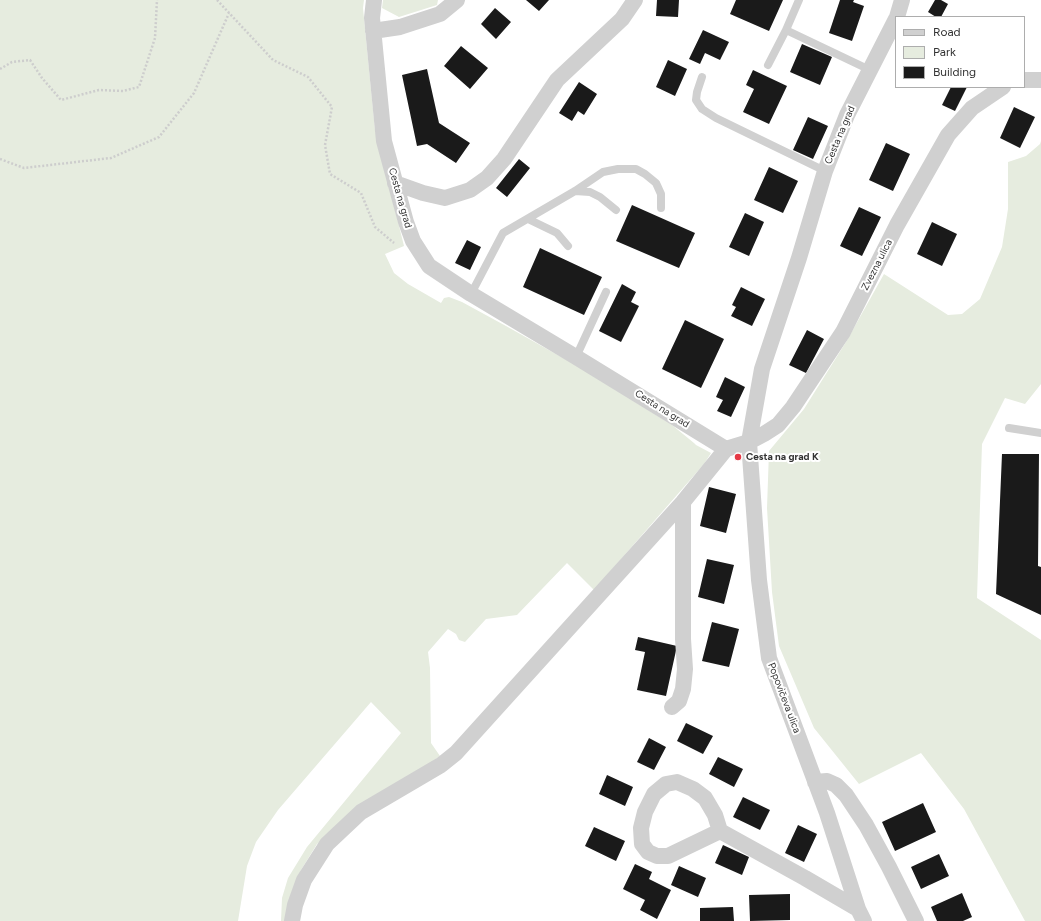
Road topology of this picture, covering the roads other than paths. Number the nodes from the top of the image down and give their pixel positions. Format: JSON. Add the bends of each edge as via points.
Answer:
{"nodes":[{"id":1,"x":374,"y":0,"type":"edge"},
{"id":2,"x":457,"y":0,"type":"edge"},
{"id":3,"x":635,"y":0,"type":"edge"},
{"id":4,"x":799,"y":0,"type":"edge"},
{"id":5,"x":902,"y":0,"type":"edge"},
{"id":6,"x":897,"y":16,"type":"edge"},
{"id":7,"x":895,"y":20,"type":"edge"},
{"id":8,"x":373,"y":30,"type":"junction"},
{"id":9,"x":786,"y":30,"type":"junction"},
{"id":10,"x":768,"y":64,"type":"dead end"},
{"id":11,"x":870,"y":70,"type":"junction"},
{"id":12,"x":702,"y":78,"type":"dead end"},
{"id":13,"x":1025,"y":80,"type":"edge"},
{"id":14,"x":1041,"y":80,"type":"edge"},
{"id":15,"x":1002,"y":88,"type":"edge"},
{"id":16,"x":825,"y":171,"type":"junction"},
{"id":17,"x":395,"y":183,"type":"junction"},
{"id":18,"x":575,"y":190,"type":"junction"},
{"id":19,"x":661,"y":208,"type":"dead end"},
{"id":20,"x":616,"y":210,"type":"dead end"},
{"id":21,"x":528,"y":219,"type":"junction"},
{"id":22,"x":568,"y":246,"type":"dead end"},
{"id":23,"x":606,"y":292,"type":"dead end"},
{"id":24,"x":471,"y":294,"type":"junction"},
{"id":25,"x":576,"y":357,"type":"junction"},
{"id":26,"x":1009,"y":428,"type":"dead end"},
{"id":27,"x":1041,"y":433,"type":"edge"},
{"id":28,"x":749,"y":442,"type":"junction"},
{"id":29,"x":726,"y":449,"type":"junction"},
{"id":30,"x":683,"y":502,"type":"junction"},
{"id":31,"x":672,"y":707,"type":"dead end"},
{"id":32,"x":815,"y":782,"type":"junction"},
{"id":33,"x":720,"y":831,"type":"junction"},
{"id":34,"x":861,"y":915,"type":"edge"},
{"id":35,"x":292,"y":921,"type":"edge"},
{"id":36,"x":916,"y":921,"type":"edge"}],
"edges":[{"from":1,"to":8,"type":"street","name":"Cesta na grad"},
{"from":2,"to":8,"type":"street","via":[[440,14],[400,27]]},
{"from":3,"to":17,"type":"street","via":[[622,19],[556,80],[504,159],[488,178],[470,190],[445,198]]},
{"from":4,"to":9,"type":"lane"},
{"from":5,"to":6,"type":"street","name":"Cesta na grad"},
{"from":7,"to":11,"type":"street","name":"Cesta na grad"},
{"from":8,"to":17,"type":"street","name":"Cesta na grad","via":[[384,141]]},
{"from":9,"to":10,"type":"lane"},
{"from":9,"to":11,"type":"lane"},
{"from":11,"to":16,"type":"street","name":"Cesta na grad","via":[[847,115]]},
{"from":12,"to":16,"type":"lane","via":[[696,100],[702,109]]},
{"from":13,"to":14,"type":"street"},
{"from":15,"to":28,"type":"street","name":"Zvezna ulica","via":[[972,108],[948,135],[897,225],[844,332],[778,425]]},
{"from":16,"to":28,"type":"street","name":"Cesta na grad","via":[[762,369]]},
{"from":17,"to":24,"type":"street","name":"Cesta na grad","via":[[413,241],[429,266]]},
{"from":18,"to":19,"type":"lane","via":[[603,172],[636,169],[656,183],[661,194]]},
{"from":18,"to":20,"type":"lane","via":[[590,192]]},
{"from":18,"to":21,"type":"lane"},
{"from":21,"to":22,"type":"lane","via":[[557,233]]},
{"from":21,"to":24,"type":"lane","via":[[503,233]]},
{"from":23,"to":25,"type":"lane"},
{"from":24,"to":25,"type":"street","name":"Cesta na grad"},
{"from":25,"to":29,"type":"street","name":"Cesta na grad"},
{"from":26,"to":27,"type":"lane"},
{"from":28,"to":29,"type":"street"},
{"from":28,"to":32,"type":"street","name":"Popovičeva ulica","via":[[759,580],[769,658]]},
{"from":29,"to":30,"type":"street"},
{"from":30,"to":31,"type":"street","via":[[685,669],[683,690]]},
{"from":30,"to":35,"type":"street","via":[[456,753],[441,765],[361,812],[327,844],[304,880]]},
{"from":32,"to":34,"type":"street","name":"Popovičeva ulica"},
{"from":32,"to":36,"type":"street","via":[[836,785],[846,795],[869,831]]},
{"from":33,"to":33,"type":"street","via":[[715,815],[705,798],[677,782],[666,784],[654,794],[641,828],[642,844],[648,852],[657,856],[668,856]]},
{"from":33,"to":34,"type":"street","via":[[805,878]]}]}
